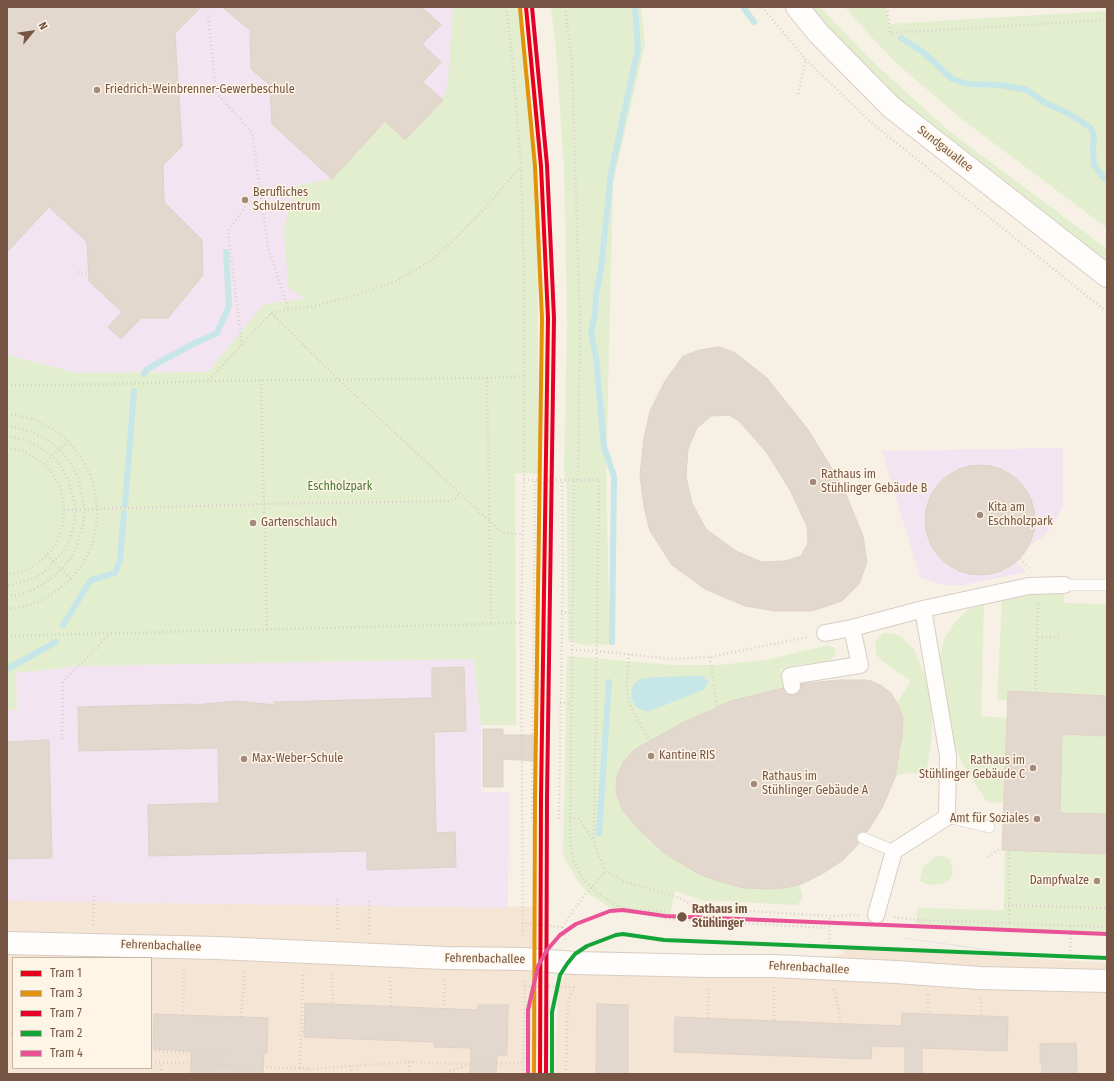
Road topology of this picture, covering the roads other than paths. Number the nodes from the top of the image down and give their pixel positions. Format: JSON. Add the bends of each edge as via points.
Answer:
{"nodes":[{"id":1,"x":796,"y":7,"type":"edge"},
{"id":2,"x":1107,"y":276,"type":"edge"},
{"id":3,"x":1064,"y":585,"type":"joint"},
{"id":4,"x":1107,"y":585,"type":"edge"},
{"id":5,"x":923,"y":608,"type":"junction"},
{"id":6,"x":852,"y":628,"type":"junction"},
{"id":7,"x":825,"y":633,"type":"road end"},
{"id":8,"x":792,"y":686,"type":"dead end"},
{"id":9,"x":947,"y":816,"type":"junction"},
{"id":10,"x":989,"y":827,"type":"dead end"},
{"id":11,"x":863,"y":838,"type":"dead end"},
{"id":12,"x":894,"y":851,"type":"junction"},
{"id":13,"x":876,"y":915,"type":"road end"},
{"id":14,"x":7,"y":943,"type":"edge"},
{"id":15,"x":1107,"y":981,"type":"edge"}],
"edges":[{"from":1,"to":2,"type":"street","name":"Sundgauallee","via":[[891,107]]},
{"from":3,"to":4,"type":"lane"},
{"from":3,"to":5,"type":"street","via":[[1039,585]]},
{"from":5,"to":6,"type":"street"},
{"from":5,"to":9,"type":"street","via":[[948,756]]},
{"from":6,"to":7,"type":"street"},
{"from":6,"to":8,"type":"street","via":[[860,665],[790,676]]},
{"from":9,"to":10,"type":"lane"},
{"from":9,"to":12,"type":"street"},
{"from":11,"to":12,"type":"lane"},
{"from":12,"to":13,"type":"street"},
{"from":14,"to":15,"type":"street","name":"Fehrenbachallee","via":[[185,947],[575,963],[774,966],[980,978]]}]}
